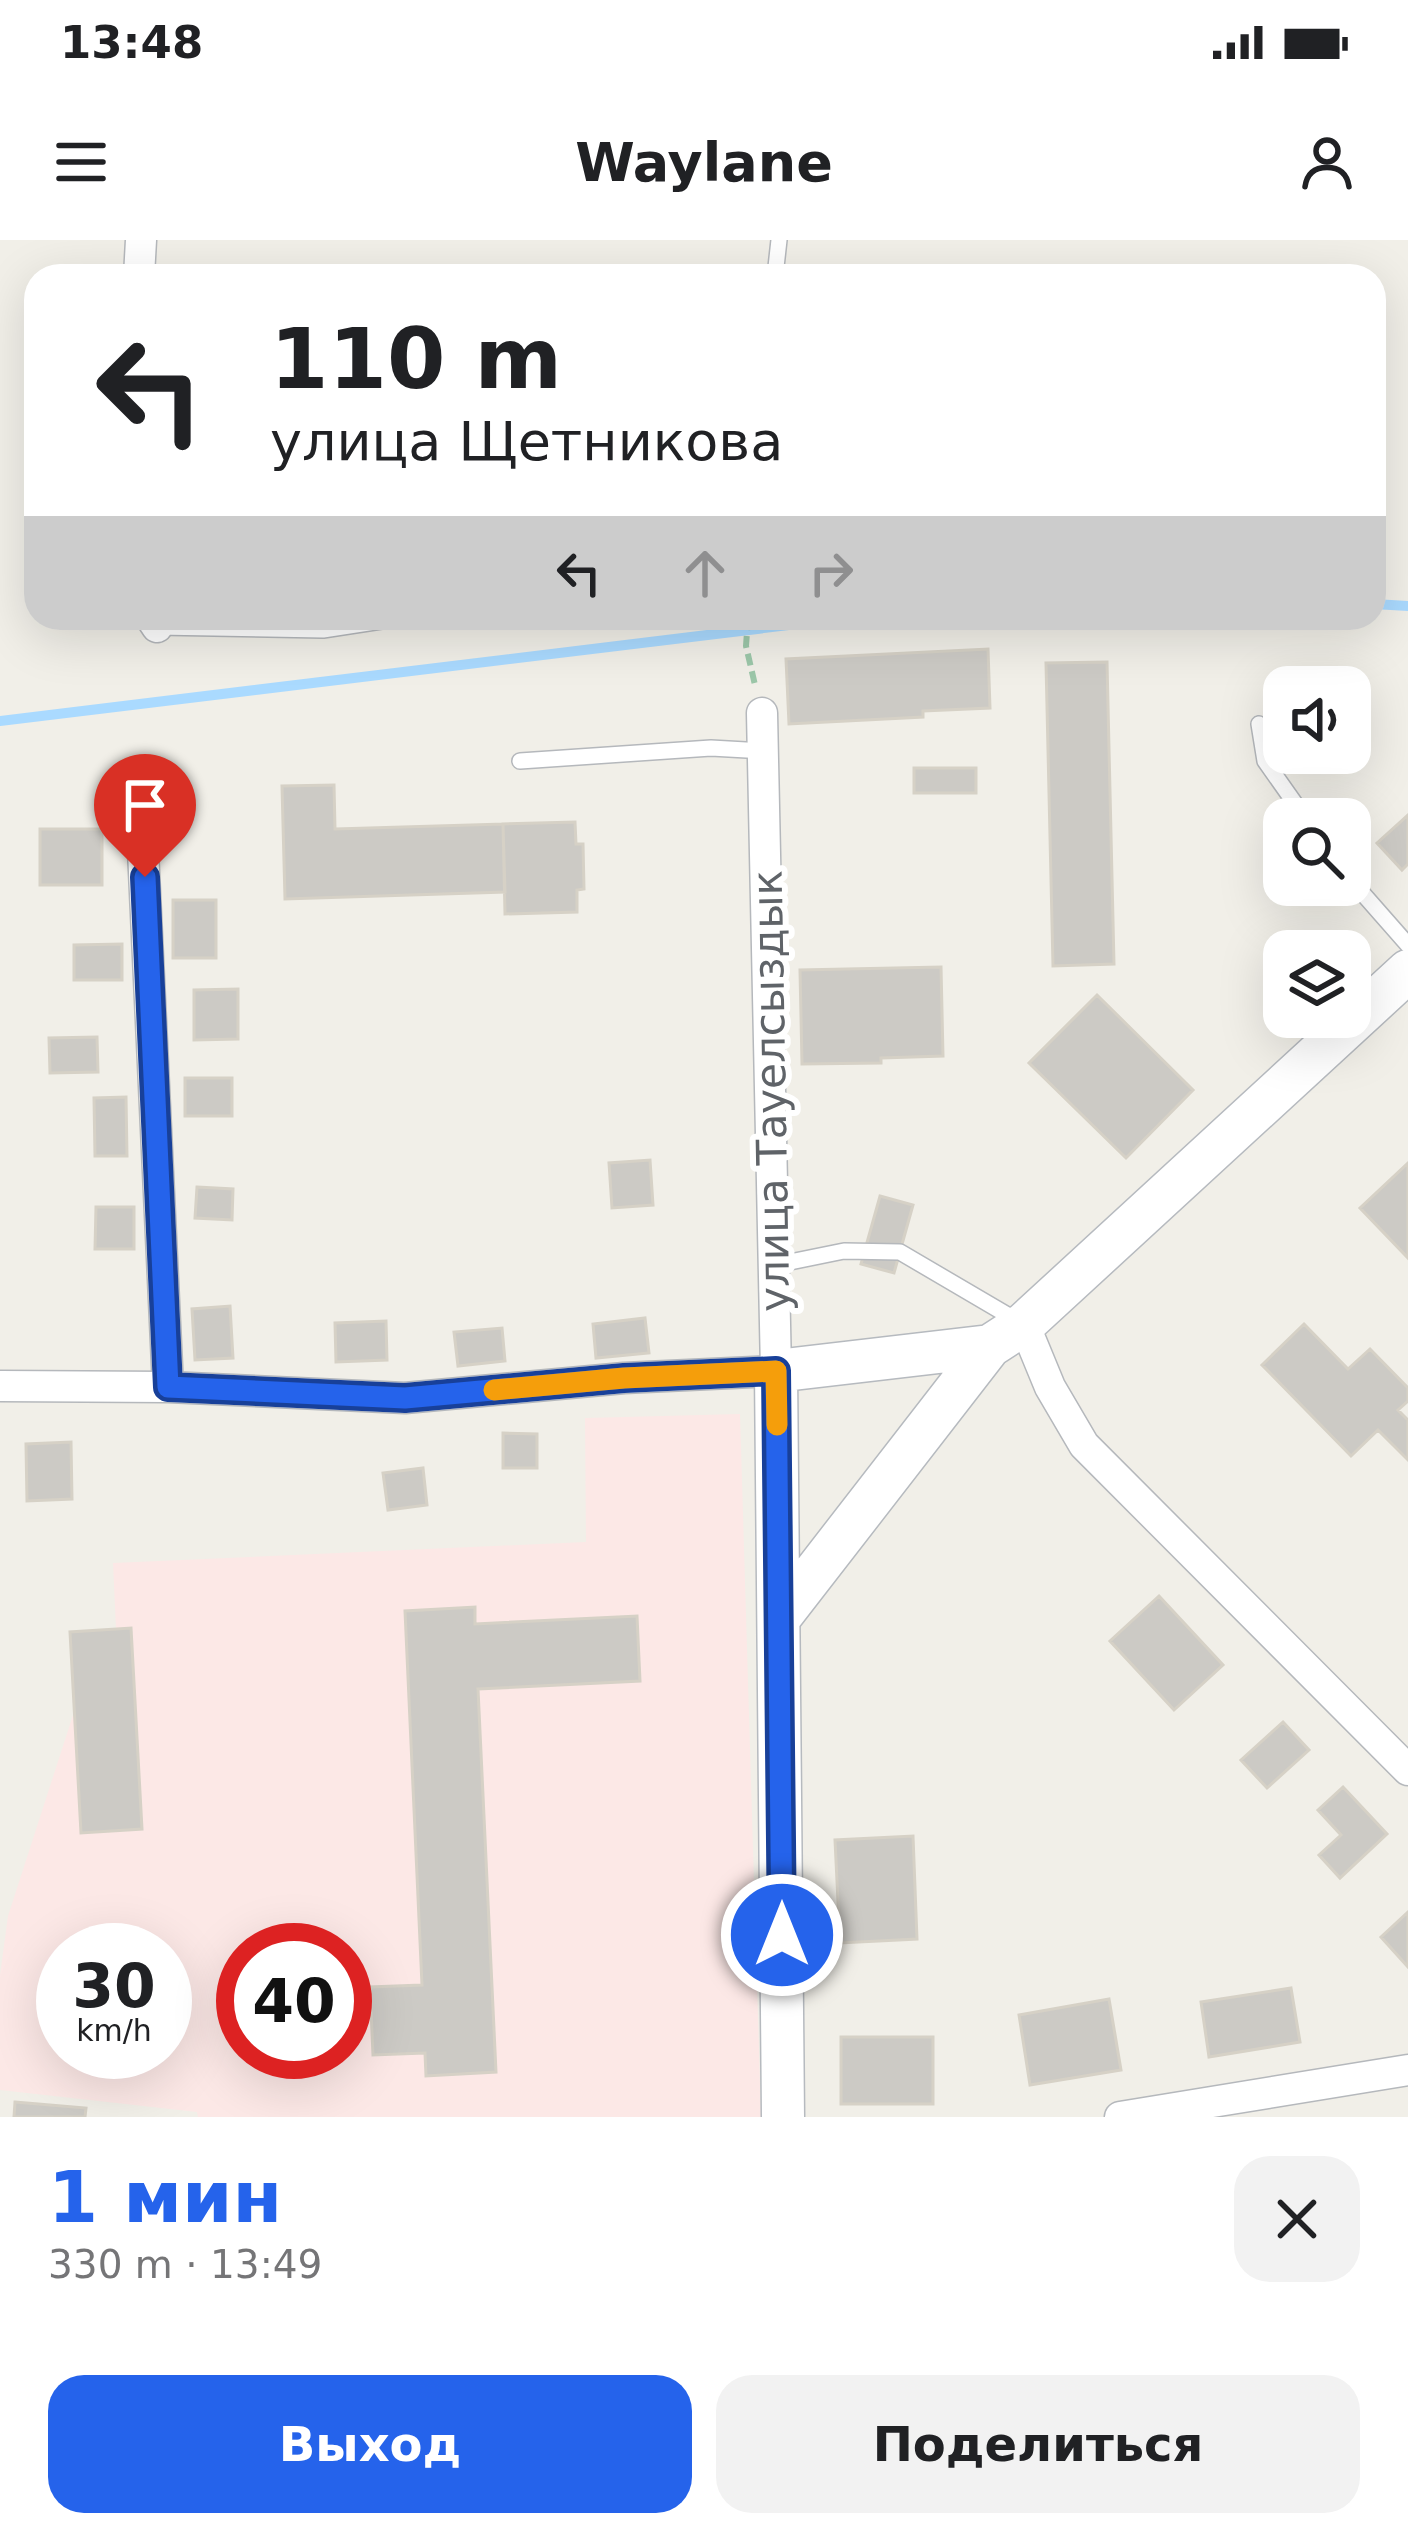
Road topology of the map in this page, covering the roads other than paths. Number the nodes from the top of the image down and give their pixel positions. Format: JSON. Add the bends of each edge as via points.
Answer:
{"nodes":[{"id":1,"x":762,"y":713,"type":"road end"},
{"id":2,"x":1259,"y":724,"type":"dead end"},
{"id":3,"x":765,"y":751,"type":"junction"},
{"id":4,"x":520,"y":761,"type":"dead end"},
{"id":5,"x":140,"y":786,"type":"dead end"},
{"id":6,"x":1291,"y":798,"type":"edge"},
{"id":7,"x":1371,"y":903,"type":"edge"},
{"id":8,"x":1408,"y":945,"type":"edge"},
{"id":9,"x":1408,"y":971,"type":"edge"},
{"id":10,"x":775,"y":1265,"type":"junction"},
{"id":11,"x":1007,"y":1335,"type":"junction"},
{"id":12,"x":776,"y":1371,"type":"junction"},
{"id":13,"x":0,"y":1386,"type":"edge"},
{"id":14,"x":168,"y":1387,"type":"junction"},
{"id":15,"x":780,"y":1617,"type":"junction"},
{"id":16,"x":1408,"y":1770,"type":"edge"},
{"id":17,"x":1408,"y":2070,"type":"edge"},
{"id":18,"x":782,"y":2117,"type":"edge"},
{"id":19,"x":1120,"y":2117,"type":"edge"}],
"edges":[{"from":1,"to":3,"type":"street","name":"улица Тауелсыздык"},
{"from":2,"to":6,"type":"lane","via":[[1265,761]]},
{"from":3,"to":4,"type":"lane"},
{"from":3,"to":10,"type":"street","name":"улица Тауелсыздык"},
{"from":5,"to":14,"type":"street"},
{"from":7,"to":8,"type":"lane"},
{"from":9,"to":11,"type":"street"},
{"from":10,"to":11,"type":"lane","via":[[844,1251],[900,1252]]},
{"from":10,"to":12,"type":"street","name":"улица Тауелсыздык"},
{"from":11,"to":12,"type":"street"},
{"from":11,"to":15,"type":"street"},
{"from":11,"to":16,"type":"street","via":[[1084,1445]]},
{"from":12,"to":14,"type":"street","via":[[405,1398]]},
{"from":12,"to":15,"type":"street","name":"улица Тауелсыздык"},
{"from":13,"to":14,"type":"street"},
{"from":15,"to":18,"type":"street","name":"улица Тауелсыздык"},
{"from":17,"to":19,"type":"street"}]}
